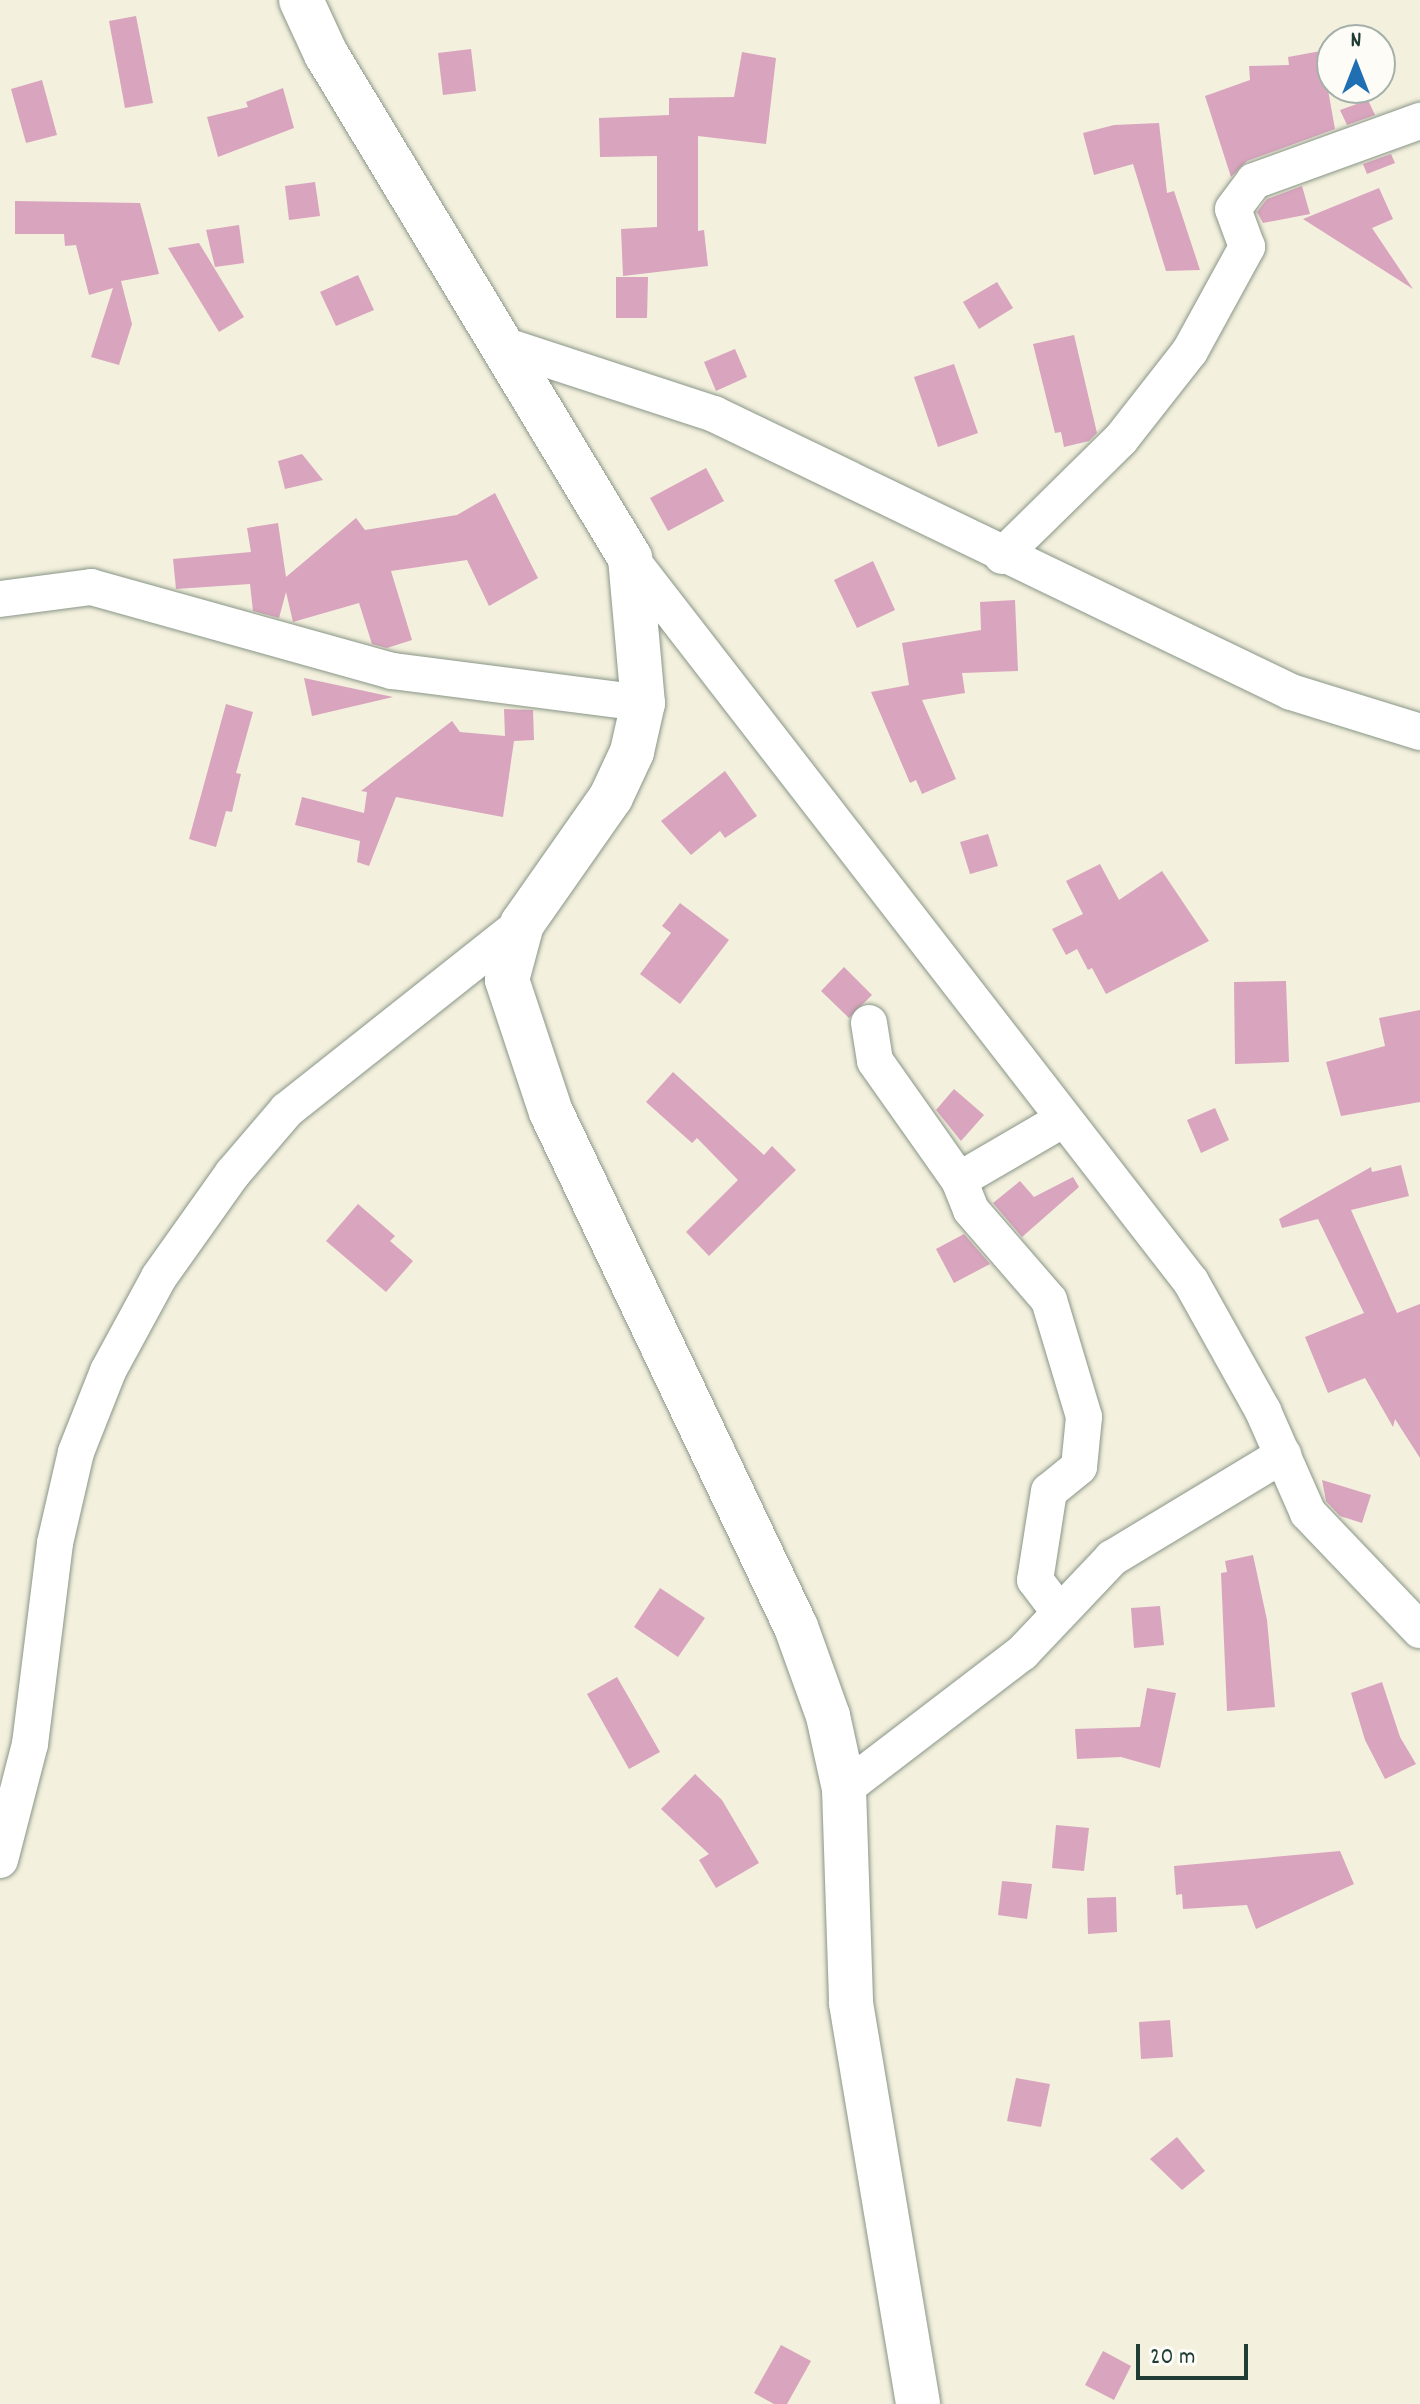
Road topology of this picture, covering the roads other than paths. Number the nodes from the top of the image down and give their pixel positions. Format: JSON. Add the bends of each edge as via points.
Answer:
{"nodes":[{"id":1,"x":301,"y":0,"type":"edge"},
{"id":2,"x":1420,"y":121,"type":"edge"},
{"id":3,"x":500,"y":344,"type":"junction"},
{"id":4,"x":1002,"y":556,"type":"junction"},
{"id":5,"x":630,"y":558,"type":"junction"},
{"id":6,"x":0,"y":599,"type":"edge"},
{"id":7,"x":643,"y":703,"type":"junction"},
{"id":8,"x":1420,"y":732,"type":"edge"},
{"id":9,"x":522,"y":924,"type":"junction"},
{"id":10,"x":869,"y":1023,"type":"dead end"},
{"id":11,"x":1064,"y":1119,"type":"junction"},
{"id":12,"x":959,"y":1180,"type":"junction"},
{"id":13,"x":1283,"y":1455,"type":"junction"},
{"id":14,"x":1060,"y":1613,"type":"junction"},
{"id":15,"x":1420,"y":1630,"type":"edge"},
{"id":16,"x":844,"y":1789,"type":"junction"},
{"id":17,"x":0,"y":1860,"type":"edge"},
{"id":18,"x":918,"y":2404,"type":"edge"}],
"edges":[{"from":1,"to":3,"type":"street","via":[[326,54]]},
{"from":2,"to":4,"type":"street","via":[[1254,181],[1233,209],[1247,247],[1190,351],[1121,439]]},
{"from":3,"to":4,"type":"street","via":[[714,414]]},
{"from":3,"to":5,"type":"street"},
{"from":4,"to":8,"type":"street","via":[[1291,692]]},
{"from":5,"to":7,"type":"street"},
{"from":5,"to":11,"type":"street"},
{"from":6,"to":7,"type":"street","via":[[91,587],[392,671]]},
{"from":7,"to":9,"type":"street","via":[[632,752],[611,797]]},
{"from":9,"to":16,"type":"street","via":[[507,980],[551,1112],[796,1627],[828,1716]]},
{"from":9,"to":17,"type":"street","via":[[287,1110],[233,1173],[159,1277],[108,1371],[76,1452],[55,1543],[30,1744]]},
{"from":10,"to":12,"type":"street","via":[[875,1061]]},
{"from":11,"to":12,"type":"street"},
{"from":11,"to":13,"type":"street","via":[[1191,1282]]},
{"from":12,"to":14,"type":"street","via":[[971,1210],[1049,1300],[1084,1417],[1079,1467],[1049,1491],[1035,1580]]},
{"from":13,"to":14,"type":"street","via":[[1112,1558]]},
{"from":13,"to":15,"type":"street","via":[[1308,1513]]},
{"from":14,"to":16,"type":"street","via":[[1022,1653]]},
{"from":16,"to":18,"type":"street","via":[[851,2003]]}]}
